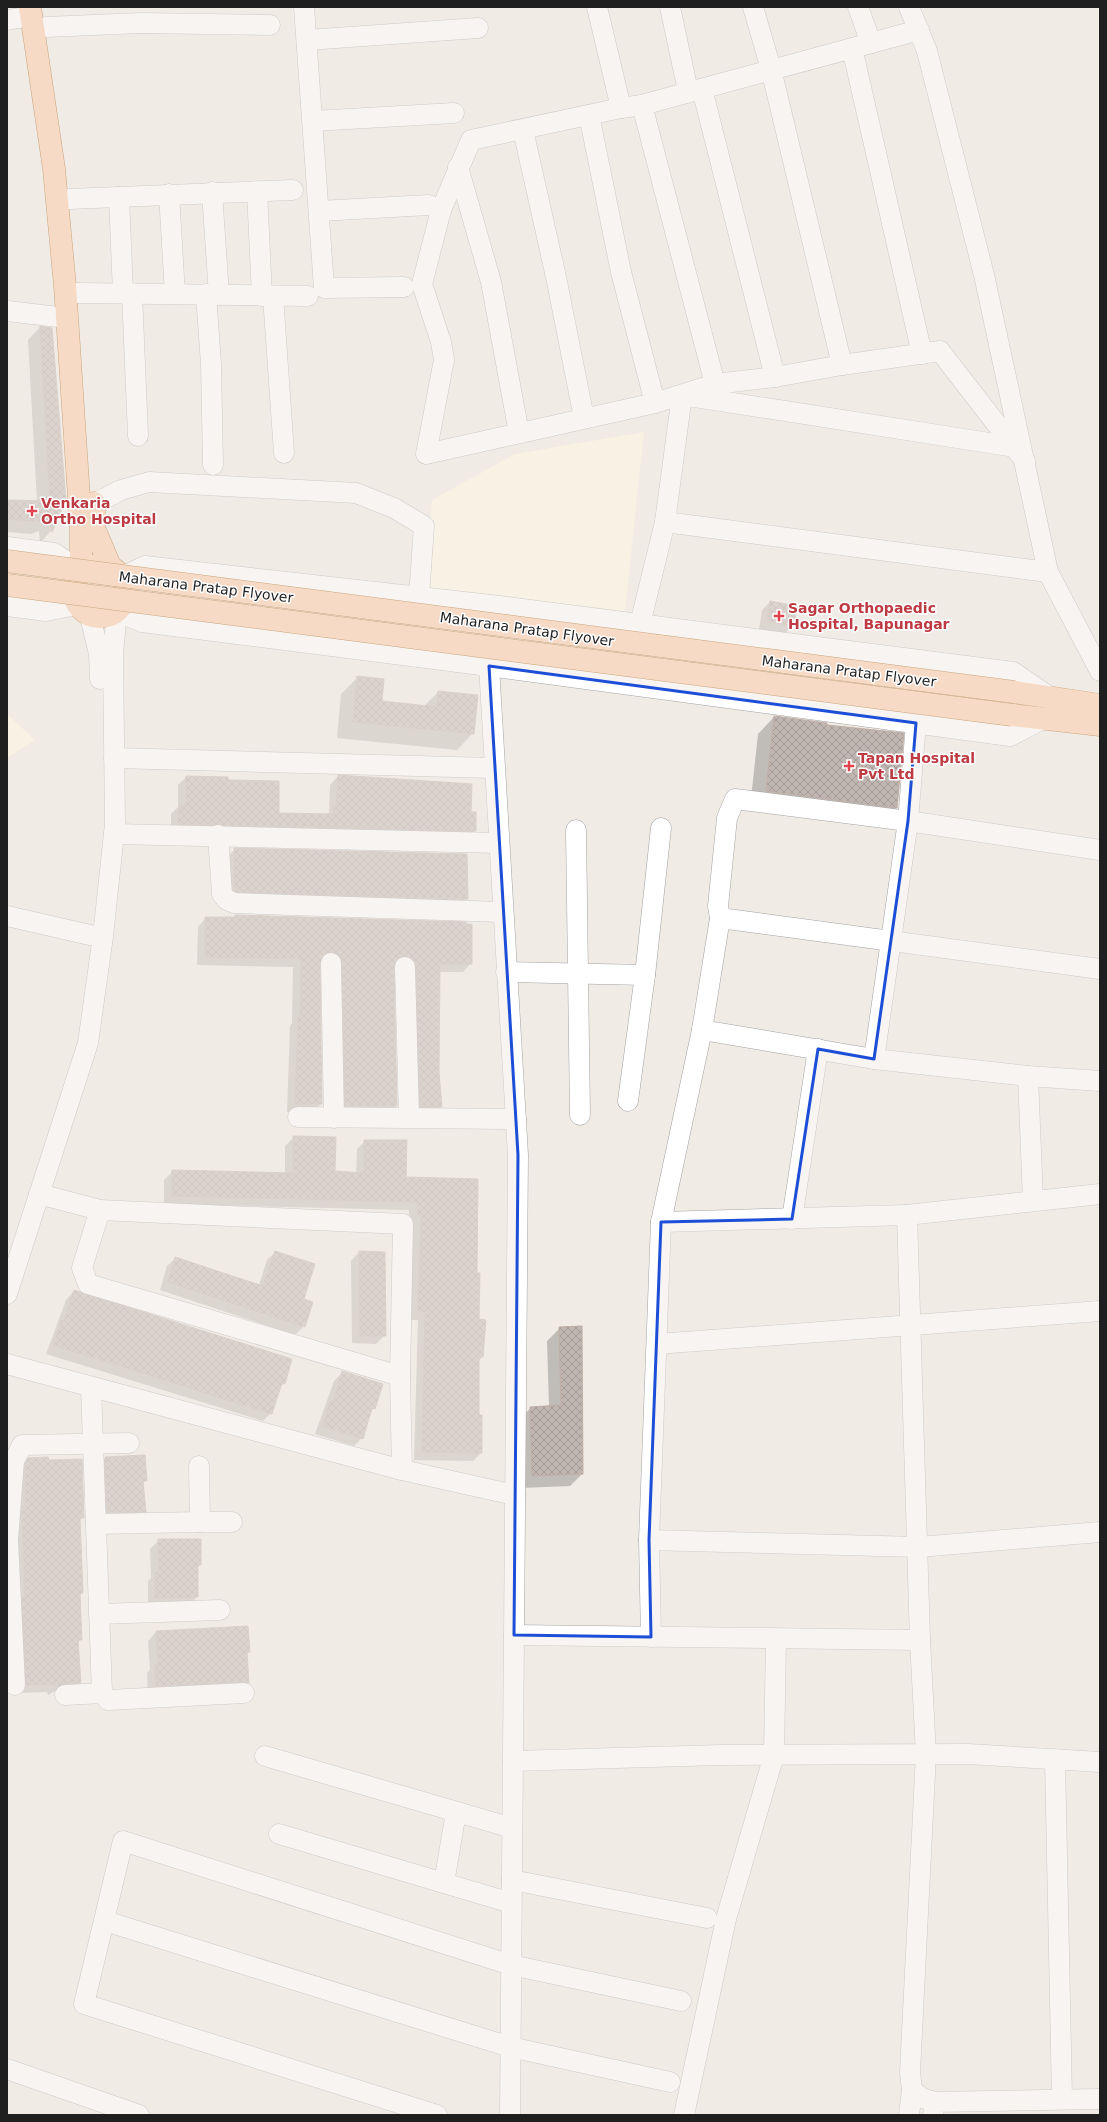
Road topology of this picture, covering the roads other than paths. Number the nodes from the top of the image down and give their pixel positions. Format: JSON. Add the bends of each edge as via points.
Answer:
{"nodes":[{"id":1,"x":304,"y":7,"type":"edge"},
{"id":2,"x":597,"y":7,"type":"edge"},
{"id":3,"x":670,"y":7,"type":"edge"},
{"id":4,"x":753,"y":7,"type":"edge"},
{"id":5,"x":858,"y":7,"type":"edge"},
{"id":6,"x":909,"y":7,"type":"edge"},
{"id":7,"x":38,"y":14,"type":"edge"},
{"id":8,"x":207,"y":15,"type":"edge"},
{"id":9,"x":7,"y":20,"type":"edge"},
{"id":10,"x":270,"y":25,"type":"dead end"},
{"id":11,"x":478,"y":28,"type":"dead end"},
{"id":12,"x":919,"y":30,"type":"junction"},
{"id":13,"x":307,"y":40,"type":"junction"},
{"id":14,"x":871,"y":43,"type":"junction"},
{"id":15,"x":852,"y":48,"type":"junction"},
{"id":16,"x":771,"y":69,"type":"junction"},
{"id":17,"x":695,"y":90,"type":"junction"},
{"id":18,"x":642,"y":105,"type":"junction"},
{"id":19,"x":621,"y":108,"type":"junction"},
{"id":20,"x":454,"y":113,"type":"dead end"},
{"id":21,"x":589,"y":115,"type":"junction"},
{"id":22,"x":313,"y":121,"type":"junction"},
{"id":23,"x":523,"y":130,"type":"junction"},
{"id":24,"x":458,"y":167,"type":"junction"},
{"id":25,"x":293,"y":190,"type":"dead end"},
{"id":26,"x":257,"y":191,"type":"junction"},
{"id":27,"x":212,"y":192,"type":"junction"},
{"id":28,"x":169,"y":194,"type":"junction"},
{"id":29,"x":119,"y":196,"type":"junction"},
{"id":30,"x":69,"y":199,"type":"junction"},
{"id":31,"x":429,"y":205,"type":"dead end"},
{"id":32,"x":319,"y":211,"type":"junction"},
{"id":33,"x":404,"y":287,"type":"dead end"},
{"id":34,"x":78,"y":293,"type":"junction"},
{"id":35,"x":128,"y":293,"type":"junction"},
{"id":36,"x":175,"y":294,"type":"junction"},
{"id":37,"x":213,"y":295,"type":"junction"},
{"id":38,"x":268,"y":296,"type":"junction"},
{"id":39,"x":308,"y":296,"type":"dead end"},
{"id":40,"x":7,"y":311,"type":"edge"},
{"id":41,"x":67,"y":318,"type":"junction"},
{"id":42,"x":922,"y":354,"type":"junction"},
{"id":43,"x":842,"y":365,"type":"junction"},
{"id":44,"x":775,"y":377,"type":"junction"},
{"id":45,"x":715,"y":384,"type":"junction"},
{"id":46,"x":682,"y":395,"type":"junction"},
{"id":47,"x":655,"y":403,"type":"junction"},
{"id":48,"x":584,"y":418,"type":"junction"},
{"id":49,"x":519,"y":432,"type":"junction"},
{"id":50,"x":138,"y":436,"type":"dead end"},
{"id":51,"x":284,"y":453,"type":"dead end"},
{"id":52,"x":1020,"y":454,"type":"junction"},
{"id":53,"x":213,"y":465,"type":"dead end"},
{"id":54,"x":94,"y":504,"type":"junction"},
{"id":55,"x":664,"y":522,"type":"junction"},
{"id":56,"x":7,"y":547,"type":"edge"},
{"id":57,"x":7,"y":561,"type":"edge"},
{"id":58,"x":81,"y":571,"type":"junction"},
{"id":59,"x":116,"y":571,"type":"junction"},
{"id":60,"x":1048,"y":572,"type":"junction"},
{"id":61,"x":7,"y":585,"type":"edge"},
{"id":62,"x":419,"y":597,"type":"junction"},
{"id":63,"x":7,"y":606,"type":"edge"},
{"id":64,"x":84,"y":610,"type":"junction"},
{"id":65,"x":117,"y":610,"type":"junction"},
{"id":66,"x":640,"y":624,"type":"junction"},
{"id":67,"x":488,"y":666,"type":"junction"},
{"id":68,"x":1100,"y":671,"type":"edge"},
{"id":69,"x":1048,"y":696,"type":"junction"},
{"id":70,"x":1100,"y":705,"type":"edge"},
{"id":71,"x":1045,"y":718,"type":"junction"},
{"id":72,"x":916,"y":723,"type":"junction"},
{"id":73,"x":1100,"y":725,"type":"edge"},
{"id":74,"x":114,"y":758,"type":"junction"},
{"id":75,"x":493,"y":768,"type":"junction"},
{"id":76,"x":908,"y":821,"type":"junction"},
{"id":77,"x":661,"y":828,"type":"dead end"},
{"id":78,"x":576,"y":830,"type":"dead end"},
{"id":79,"x":114,"y":834,"type":"junction"},
{"id":80,"x":218,"y":835,"type":"junction"},
{"id":81,"x":498,"y":843,"type":"junction"},
{"id":82,"x":1100,"y":850,"type":"edge"},
{"id":83,"x":502,"y":912,"type":"junction"},
{"id":84,"x":7,"y":916,"type":"edge"},
{"id":85,"x":720,"y":918,"type":"junction"},
{"id":86,"x":90,"y":935,"type":"junction"},
{"id":87,"x":891,"y":941,"type":"junction"},
{"id":88,"x":331,"y":963,"type":"dead end"},
{"id":89,"x":405,"y":967,"type":"dead end"},
{"id":90,"x":1100,"y":969,"type":"edge"},
{"id":91,"x":506,"y":972,"type":"junction"},
{"id":92,"x":578,"y":973,"type":"junction"},
{"id":93,"x":645,"y":974,"type":"junction"},
{"id":94,"x":702,"y":1030,"type":"junction"},
{"id":95,"x":818,"y":1049,"type":"junction"},
{"id":96,"x":874,"y":1059,"type":"junction"},
{"id":97,"x":1028,"y":1076,"type":"junction"},
{"id":98,"x":1100,"y":1081,"type":"edge"},
{"id":99,"x":628,"y":1100,"type":"dead end"},
{"id":100,"x":580,"y":1115,"type":"dead end"},
{"id":101,"x":409,"y":1117,"type":"junction"},
{"id":102,"x":298,"y":1118,"type":"dead end"},
{"id":103,"x":334,"y":1118,"type":"junction"},
{"id":104,"x":516,"y":1119,"type":"junction"},
{"id":105,"x":39,"y":1194,"type":"junction"},
{"id":106,"x":1100,"y":1194,"type":"edge"},
{"id":107,"x":1033,"y":1201,"type":"junction"},
{"id":108,"x":100,"y":1210,"type":"junction"},
{"id":109,"x":907,"y":1215,"type":"junction"},
{"id":110,"x":792,"y":1219,"type":"junction"},
{"id":111,"x":661,"y":1222,"type":"junction"},
{"id":112,"x":7,"y":1249,"type":"edge"},
{"id":113,"x":7,"y":1294,"type":"edge"},
{"id":114,"x":1100,"y":1311,"type":"edge"},
{"id":115,"x":911,"y":1324,"type":"junction"},
{"id":116,"x":657,"y":1344,"type":"junction"},
{"id":117,"x":7,"y":1364,"type":"edge"},
{"id":118,"x":400,"y":1376,"type":"junction"},
{"id":119,"x":91,"y":1387,"type":"junction"},
{"id":120,"x":129,"y":1443,"type":"dead end"},
{"id":121,"x":94,"y":1444,"type":"junction"},
{"id":122,"x":199,"y":1466,"type":"dead end"},
{"id":123,"x":402,"y":1470,"type":"junction"},
{"id":124,"x":515,"y":1495,"type":"junction"},
{"id":125,"x":200,"y":1522,"type":"junction"},
{"id":126,"x":232,"y":1522,"type":"dead end"},
{"id":127,"x":96,"y":1524,"type":"junction"},
{"id":128,"x":1100,"y":1532,"type":"edge"},
{"id":129,"x":649,"y":1540,"type":"junction"},
{"id":130,"x":919,"y":1547,"type":"junction"},
{"id":131,"x":220,"y":1610,"type":"dead end"},
{"id":132,"x":99,"y":1614,"type":"junction"},
{"id":133,"x":514,"y":1635,"type":"junction"},
{"id":134,"x":651,"y":1637,"type":"junction"},
{"id":135,"x":776,"y":1639,"type":"junction"},
{"id":136,"x":920,"y":1640,"type":"junction"},
{"id":137,"x":15,"y":1685,"type":"dead end"},
{"id":138,"x":102,"y":1693,"type":"junction"},
{"id":139,"x":244,"y":1693,"type":"dead end"},
{"id":140,"x":65,"y":1695,"type":"dead end"},
{"id":141,"x":926,"y":1754,"type":"junction"},
{"id":142,"x":774,"y":1755,"type":"junction"},
{"id":143,"x":265,"y":1756,"type":"dead end"},
{"id":144,"x":1056,"y":1759,"type":"junction"},
{"id":145,"x":513,"y":1761,"type":"junction"},
{"id":146,"x":1100,"y":1762,"type":"edge"},
{"id":147,"x":456,"y":1812,"type":"junction"},
{"id":148,"x":512,"y":1828,"type":"junction"},
{"id":149,"x":280,"y":1834,"type":"dead end"},
{"id":150,"x":512,"y":1880,"type":"junction"},
{"id":151,"x":444,"y":1883,"type":"junction"},
{"id":152,"x":511,"y":1903,"type":"junction"},
{"id":153,"x":706,"y":1918,"type":"dead end"},
{"id":154,"x":105,"y":1921,"type":"junction"},
{"id":155,"x":511,"y":1965,"type":"junction"},
{"id":156,"x":681,"y":2001,"type":"dead end"},
{"id":157,"x":510,"y":2047,"type":"junction"},
{"id":158,"x":7,"y":2069,"type":"edge"},
{"id":159,"x":670,"y":2082,"type":"dead end"},
{"id":160,"x":912,"y":2090,"type":"junction"},
{"id":161,"x":1062,"y":2098,"type":"junction"},
{"id":162,"x":1100,"y":2098,"type":"edge"},
{"id":163,"x":934,"y":2108,"type":"edge"},
{"id":164,"x":139,"y":2115,"type":"edge"},
{"id":165,"x":437,"y":2115,"type":"edge"},
{"id":166,"x":510,"y":2115,"type":"edge"},
{"id":167,"x":684,"y":2115,"type":"edge"},
{"id":168,"x":909,"y":2115,"type":"edge"}],
"edges":[{"from":1,"to":13,"type":"street"},
{"from":2,"to":19,"type":"street"},
{"from":3,"to":17,"type":"street"},
{"from":4,"to":16,"type":"street"},
{"from":5,"to":14,"type":"street"},
{"from":6,"to":12,"type":"street"},
{"from":7,"to":8,"type":"street","via":[[84,24]]},
{"from":7,"to":9,"type":"street"},
{"from":7,"to":30,"type":"main road","via":[[66,168]]},
{"from":7,"to":41,"type":"main road"},
{"from":8,"to":10,"type":"street"},
{"from":11,"to":13,"type":"street"},
{"from":12,"to":14,"type":"street"},
{"from":12,"to":52,"type":"street","via":[[927,51],[984,275]]},
{"from":13,"to":22,"type":"street"},
{"from":14,"to":15,"type":"street"},
{"from":15,"to":16,"type":"street"},
{"from":15,"to":42,"type":"street"},
{"from":16,"to":17,"type":"street"},
{"from":16,"to":43,"type":"street"},
{"from":17,"to":18,"type":"street"},
{"from":17,"to":44,"type":"street"},
{"from":18,"to":19,"type":"street"},
{"from":18,"to":45,"type":"street"},
{"from":19,"to":21,"type":"street"},
{"from":20,"to":22,"type":"street"},
{"from":21,"to":23,"type":"street"},
{"from":21,"to":47,"type":"street","via":[[621,272]]},
{"from":22,"to":32,"type":"street"},
{"from":23,"to":24,"type":"street","via":[[471,140]]},
{"from":23,"to":48,"type":"street","via":[[556,276]]},
{"from":24,"to":49,"type":"street","via":[[491,282]]},
{"from":24,"to":49,"type":"street","via":[[441,210],[422,284],[441,342],[444,360],[426,454]]},
{"from":25,"to":26,"type":"street"},
{"from":26,"to":27,"type":"street"},
{"from":26,"to":38,"type":"street"},
{"from":27,"to":28,"type":"street"},
{"from":27,"to":37,"type":"street"},
{"from":28,"to":29,"type":"street"},
{"from":28,"to":36,"type":"street"},
{"from":29,"to":30,"type":"street"},
{"from":29,"to":35,"type":"street"},
{"from":30,"to":34,"type":"main road"},
{"from":31,"to":32,"type":"street"},
{"from":32,"to":33,"type":"street","via":[[324,288]]},
{"from":34,"to":35,"type":"street"},
{"from":34,"to":54,"type":"main road"},
{"from":35,"to":36,"type":"street"},
{"from":35,"to":50,"type":"street"},
{"from":36,"to":37,"type":"street"},
{"from":37,"to":38,"type":"street"},
{"from":37,"to":53,"type":"street"},
{"from":38,"to":39,"type":"street"},
{"from":38,"to":51,"type":"street"},
{"from":40,"to":41,"type":"street"},
{"from":41,"to":58,"type":"main road","via":[[81,528]]},
{"from":42,"to":43,"type":"street"},
{"from":42,"to":52,"type":"street","via":[[940,351]]},
{"from":43,"to":44,"type":"street"},
{"from":44,"to":45,"type":"street"},
{"from":45,"to":46,"type":"street"},
{"from":46,"to":47,"type":"street"},
{"from":46,"to":52,"type":"street"},
{"from":46,"to":55,"type":"street"},
{"from":47,"to":48,"type":"street"},
{"from":48,"to":49,"type":"street"},
{"from":52,"to":60,"type":"street"},
{"from":54,"to":59,"type":"main road","via":[[94,528]]},
{"from":54,"to":62,"type":"street","via":[[121,490],[150,482],[356,494],[394,508],[424,526]]},
{"from":55,"to":60,"type":"street"},
{"from":55,"to":66,"type":"street"},
{"from":56,"to":58,"type":"street","via":[[54,553]]},
{"from":57,"to":69,"type":"main road","name":"Maharana Pratap Flyover","bridge":true},
{"from":58,"to":59,"type":"main road","via":[[95,564]]},
{"from":58,"to":64,"type":"main road","via":[[73,591]]},
{"from":59,"to":62,"type":"street","via":[[145,566]]},
{"from":59,"to":65,"type":"main road","via":[[126,585],[123,603]]},
{"from":60,"to":68,"type":"street"},
{"from":61,"to":71,"type":"main road","name":"Maharana Pratap Flyover","bridge":true},
{"from":62,"to":66,"type":"street"},
{"from":63,"to":64,"type":"street","via":[[46,611]]},
{"from":64,"to":65,"type":"main road","via":[[104,617]]},
{"from":64,"to":86,"type":"street","via":[[99,654],[101,823]]},
{"from":65,"to":67,"type":"street","via":[[142,622]]},
{"from":65,"to":74,"type":"street","via":[[113,654]]},
{"from":66,"to":69,"type":"street","via":[[1013,672]]},
{"from":67,"to":72,"type":"street"},
{"from":67,"to":75,"type":"street"},
{"from":69,"to":70,"type":"main road","name":"Maharana Pratap Flyover"},
{"from":71,"to":72,"type":"street","via":[[1010,736]]},
{"from":71,"to":73,"type":"main road","name":"Maharana Pratap Flyover"},
{"from":72,"to":76,"type":"street"},
{"from":74,"to":75,"type":"street"},
{"from":74,"to":79,"type":"street"},
{"from":75,"to":81,"type":"street"},
{"from":76,"to":82,"type":"street"},
{"from":76,"to":85,"type":"street","via":[[735,799],[727,818],[718,906]]},
{"from":76,"to":87,"type":"street"},
{"from":77,"to":93,"type":"street"},
{"from":78,"to":92,"type":"street"},
{"from":79,"to":80,"type":"street"},
{"from":79,"to":105,"type":"street","via":[[88,1043]]},
{"from":80,"to":81,"type":"street"},
{"from":80,"to":83,"type":"street","via":[[222,894],[234,903]]},
{"from":81,"to":83,"type":"street"},
{"from":83,"to":91,"type":"street"},
{"from":84,"to":86,"type":"street"},
{"from":85,"to":87,"type":"street"},
{"from":85,"to":94,"type":"street"},
{"from":86,"to":112,"type":"street","via":[[75,1040]]},
{"from":87,"to":90,"type":"street"},
{"from":87,"to":96,"type":"street"},
{"from":88,"to":103,"type":"street"},
{"from":89,"to":101,"type":"street"},
{"from":91,"to":92,"type":"street"},
{"from":91,"to":104,"type":"street"},
{"from":92,"to":93,"type":"street"},
{"from":92,"to":100,"type":"street"},
{"from":93,"to":99,"type":"street"},
{"from":94,"to":95,"type":"street"},
{"from":94,"to":111,"type":"street"},
{"from":95,"to":96,"type":"street"},
{"from":95,"to":110,"type":"street"},
{"from":96,"to":97,"type":"street"},
{"from":97,"to":98,"type":"street"},
{"from":97,"to":107,"type":"street"},
{"from":101,"to":103,"type":"street"},
{"from":101,"to":104,"type":"street"},
{"from":102,"to":103,"type":"street"},
{"from":104,"to":124,"type":"street","via":[[518,1155]]},
{"from":105,"to":108,"type":"street"},
{"from":105,"to":113,"type":"street"},
{"from":106,"to":107,"type":"street"},
{"from":107,"to":109,"type":"street"},
{"from":108,"to":118,"type":"street","via":[[82,1268],[88,1284]]},
{"from":108,"to":118,"type":"street","via":[[403,1224]]},
{"from":109,"to":110,"type":"street"},
{"from":109,"to":115,"type":"street"},
{"from":110,"to":111,"type":"street"},
{"from":111,"to":116,"type":"street"},
{"from":114,"to":115,"type":"street"},
{"from":115,"to":116,"type":"street"},
{"from":115,"to":130,"type":"street"},
{"from":116,"to":129,"type":"street"},
{"from":117,"to":119,"type":"street"},
{"from":118,"to":123,"type":"street"},
{"from":119,"to":121,"type":"street"},
{"from":119,"to":123,"type":"street"},
{"from":120,"to":121,"type":"street"},
{"from":121,"to":127,"type":"street"},
{"from":121,"to":137,"type":"street","via":[[22,1446],[14,1462],[8,1540]]},
{"from":122,"to":125,"type":"street"},
{"from":123,"to":124,"type":"street"},
{"from":124,"to":133,"type":"street"},
{"from":125,"to":126,"type":"street"},
{"from":125,"to":127,"type":"street"},
{"from":127,"to":132,"type":"street"},
{"from":128,"to":130,"type":"street"},
{"from":129,"to":130,"type":"street"},
{"from":129,"to":134,"type":"street"},
{"from":130,"to":136,"type":"street"},
{"from":131,"to":132,"type":"street"},
{"from":132,"to":138,"type":"street"},
{"from":133,"to":134,"type":"street"},
{"from":133,"to":145,"type":"street"},
{"from":134,"to":135,"type":"street"},
{"from":135,"to":136,"type":"street"},
{"from":135,"to":142,"type":"street"},
{"from":136,"to":141,"type":"street"},
{"from":138,"to":139,"type":"street","via":[[108,1700]]},
{"from":138,"to":140,"type":"street"},
{"from":141,"to":142,"type":"street"},
{"from":141,"to":144,"type":"street"},
{"from":141,"to":160,"type":"street","via":[[910,2072]]},
{"from":142,"to":145,"type":"street"},
{"from":142,"to":167,"type":"street","via":[[726,1919]]},
{"from":143,"to":147,"type":"street"},
{"from":144,"to":146,"type":"street"},
{"from":144,"to":161,"type":"street"},
{"from":145,"to":148,"type":"street"},
{"from":147,"to":148,"type":"street"},
{"from":147,"to":151,"type":"street"},
{"from":148,"to":150,"type":"street"},
{"from":149,"to":151,"type":"street"},
{"from":150,"to":152,"type":"street"},
{"from":150,"to":153,"type":"street"},
{"from":151,"to":152,"type":"street"},
{"from":152,"to":155,"type":"street"},
{"from":154,"to":155,"type":"street","via":[[123,1841]]},
{"from":154,"to":157,"type":"street"},
{"from":154,"to":165,"type":"street","via":[[84,2004]]},
{"from":155,"to":156,"type":"street"},
{"from":155,"to":157,"type":"street"},
{"from":157,"to":159,"type":"street"},
{"from":157,"to":166,"type":"street"},
{"from":158,"to":164,"type":"street"},
{"from":160,"to":163,"type":"street"},
{"from":160,"to":168,"type":"street"},
{"from":161,"to":162,"type":"street"},
{"from":161,"to":163,"type":"street"}]}
